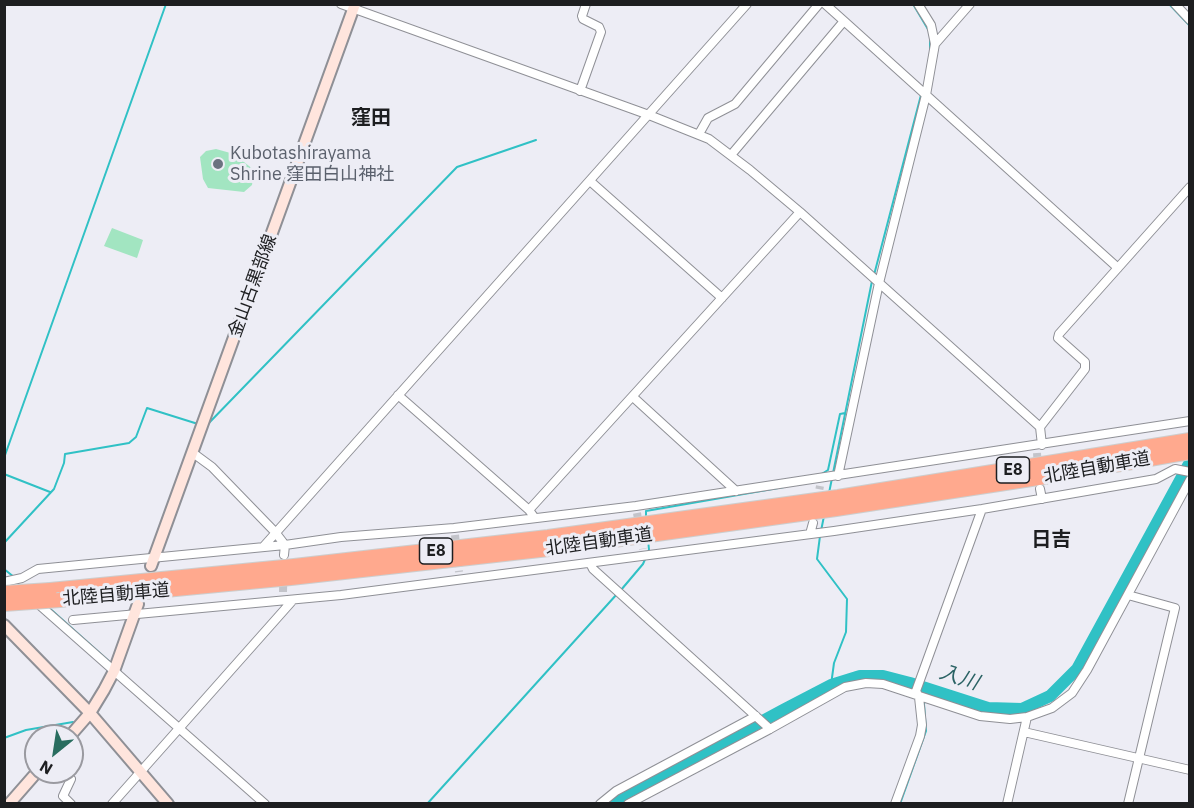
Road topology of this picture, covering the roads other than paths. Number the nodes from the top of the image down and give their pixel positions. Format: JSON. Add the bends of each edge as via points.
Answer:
{"nodes":[{"id":1,"x":341,"y":4,"type":"edge"},
{"id":2,"x":586,"y":4,"type":"edge"},
{"id":3,"x":747,"y":4,"type":"edge"},
{"id":4,"x":819,"y":4,"type":"edge"},
{"id":5,"x":825,"y":4,"type":"edge"},
{"id":6,"x":918,"y":4,"type":"edge"},
{"id":7,"x":970,"y":4,"type":"edge"},
{"id":8,"x":1175,"y":4,"type":"edge"},
{"id":9,"x":354,"y":7,"type":"edge"},
{"id":10,"x":1190,"y":20,"type":"edge"},
{"id":11,"x":844,"y":21,"type":"junction"},
{"id":12,"x":935,"y":44,"type":"junction"},
{"id":13,"x":580,"y":90,"type":"junction"},
{"id":14,"x":926,"y":95,"type":"junction"},
{"id":15,"x":649,"y":115,"type":"junction"},
{"id":16,"x":699,"y":134,"type":"junction"},
{"id":17,"x":731,"y":155,"type":"junction"},
{"id":18,"x":590,"y":181,"type":"junction"},
{"id":19,"x":1190,"y":187,"type":"edge"},
{"id":20,"x":800,"y":212,"type":"junction"},
{"id":21,"x":1118,"y":268,"type":"junction"},
{"id":22,"x":879,"y":283,"type":"junction"},
{"id":23,"x":722,"y":298,"type":"junction"},
{"id":24,"x":398,"y":395,"type":"junction"},
{"id":25,"x":633,"y":397,"type":"junction"},
{"id":26,"x":1190,"y":421,"type":"edge"},
{"id":27,"x":1040,"y":427,"type":"junction"},
{"id":28,"x":1038,"y":448,"type":"junction"},
{"id":29,"x":193,"y":453,"type":"junction"},
{"id":30,"x":1182,"y":453,"type":"edge"},
{"id":31,"x":1190,"y":472,"type":"edge"},
{"id":32,"x":838,"y":476,"type":"junction"},
{"id":33,"x":1190,"y":480,"type":"edge"},
{"id":34,"x":1040,"y":489,"type":"dead end"},
{"id":35,"x":736,"y":491,"type":"junction"},
{"id":36,"x":1042,"y":499,"type":"junction"},
{"id":37,"x":982,"y":509,"type":"junction"},
{"id":38,"x":817,"y":512,"type":"junction"},
{"id":39,"x":532,"y":513,"type":"junction"},
{"id":40,"x":275,"y":532,"type":"junction"},
{"id":41,"x":810,"y":534,"type":"junction"},
{"id":42,"x":285,"y":545,"type":"junction"},
{"id":43,"x":264,"y":546,"type":"junction"},
{"id":44,"x":284,"y":555,"type":"tunnel mouth"},
{"id":45,"x":153,"y":562,"type":"junction"},
{"id":46,"x":590,"y":563,"type":"junction"},
{"id":47,"x":4,"y":572,"type":"edge"},
{"id":48,"x":14,"y":581,"type":"junction"},
{"id":49,"x":4,"y":582,"type":"edge"},
{"id":50,"x":4,"y":593,"type":"edge"},
{"id":51,"x":55,"y":595,"type":"junction"},
{"id":52,"x":1128,"y":595,"type":"junction"},
{"id":53,"x":287,"y":598,"type":"junction"},
{"id":54,"x":4,"y":604,"type":"edge"},
{"id":55,"x":138,"y":604,"type":"dead end"},
{"id":56,"x":134,"y":616,"type":"junction"},
{"id":57,"x":73,"y":620,"type":"dead end"},
{"id":58,"x":4,"y":625,"type":"edge"},
{"id":59,"x":114,"y":671,"type":"junction"},
{"id":60,"x":917,"y":694,"type":"junction"},
{"id":61,"x":90,"y":713,"type":"junction"},
{"id":62,"x":756,"y":716,"type":"junction"},
{"id":63,"x":1027,"y":717,"type":"junction"},
{"id":64,"x":80,"y":724,"type":"edge"},
{"id":65,"x":180,"y":728,"type":"junction"},
{"id":66,"x":770,"y":729,"type":"junction"},
{"id":67,"x":1024,"y":732,"type":"junction"},
{"id":68,"x":1139,"y":757,"type":"junction"},
{"id":69,"x":1190,"y":770,"type":"edge"},
{"id":70,"x":141,"y":772,"type":"junction"},
{"id":71,"x":26,"y":784,"type":"edge"},
{"id":72,"x":69,"y":784,"type":"edge"},
{"id":73,"x":9,"y":804,"type":"edge"},
{"id":74,"x":71,"y":804,"type":"edge"},
{"id":75,"x":112,"y":804,"type":"edge"},
{"id":76,"x":168,"y":804,"type":"edge"},
{"id":77,"x":265,"y":804,"type":"edge"},
{"id":78,"x":600,"y":804,"type":"edge"},
{"id":79,"x":628,"y":804,"type":"edge"},
{"id":80,"x":895,"y":804,"type":"edge"},
{"id":81,"x":1007,"y":804,"type":"edge"},
{"id":82,"x":1128,"y":804,"type":"edge"}],
"edges":[{"from":1,"to":9,"type":"street"},
{"from":2,"to":13,"type":"street","via":[[583,19],[601,32]]},
{"from":3,"to":15,"type":"street"},
{"from":4,"to":16,"type":"street","via":[[735,104],[708,118]]},
{"from":5,"to":11,"type":"street"},
{"from":6,"to":12,"type":"street"},
{"from":7,"to":12,"type":"street"},
{"from":8,"to":10,"type":"street"},
{"from":9,"to":13,"type":"street"},
{"from":9,"to":29,"type":"main road","name":"金山古黒部線"},
{"from":11,"to":14,"type":"street"},
{"from":11,"to":17,"type":"street"},
{"from":12,"to":14,"type":"street"},
{"from":13,"to":15,"type":"street"},
{"from":14,"to":21,"type":"street"},
{"from":14,"to":22,"type":"street"},
{"from":15,"to":16,"type":"street"},
{"from":15,"to":18,"type":"street"},
{"from":16,"to":17,"type":"street"},
{"from":17,"to":20,"type":"street"},
{"from":18,"to":23,"type":"street"},
{"from":18,"to":24,"type":"street"},
{"from":19,"to":21,"type":"street"},
{"from":20,"to":22,"type":"street"},
{"from":20,"to":23,"type":"street"},
{"from":21,"to":27,"type":"street","via":[[1059,334],[1058,338],[1085,362],[1085,369]]},
{"from":22,"to":27,"type":"street"},
{"from":22,"to":32,"type":"street"},
{"from":23,"to":25,"type":"street"},
{"from":24,"to":39,"type":"street"},
{"from":24,"to":40,"type":"street"},
{"from":25,"to":35,"type":"street"},
{"from":25,"to":39,"type":"street"},
{"from":26,"to":28,"type":"street"},
{"from":27,"to":28,"type":"street"},
{"from":28,"to":32,"type":"street"},
{"from":29,"to":40,"type":"street","via":[[212,467]]},
{"from":29,"to":45,"type":"main road","name":"金山古黒部線"},
{"from":30,"to":31,"type":"street","via":[[1175,469]]},
{"from":30,"to":36,"type":"street","via":[[1156,479]]},
{"from":30,"to":38,"type":"highway","name":"北陸自動車道","number":"E8","via":[[1051,476],[837,503]]},
{"from":32,"to":35,"type":"street","via":[[820,482]]},
{"from":33,"to":52,"type":"street"},
{"from":34,"to":36,"type":"street"},
{"from":35,"to":39,"type":"street","via":[[636,509]]},
{"from":36,"to":37,"type":"street"},
{"from":37,"to":41,"type":"street"},
{"from":37,"to":60,"type":"street"},
{"from":38,"to":41,"type":"street"},
{"from":38,"to":51,"type":"highway","name":"北陸自動車道","number":"E8"},
{"from":39,"to":42,"type":"street","via":[[455,532],[341,537]]},
{"from":40,"to":42,"type":"street"},
{"from":40,"to":43,"type":"street"},
{"from":41,"to":46,"type":"street","via":[[643,552]]},
{"from":42,"to":43,"type":"street"},
{"from":42,"to":44,"type":"street"},
{"from":43,"to":45,"type":"street"},
{"from":45,"to":48,"type":"street","via":[[38,569]]},
{"from":46,"to":53,"type":"street"},
{"from":46,"to":62,"type":"street"},
{"from":47,"to":48,"type":"street"},
{"from":48,"to":49,"type":"street"},
{"from":48,"to":59,"type":"street"},
{"from":50,"to":51,"type":"highway","name":"北陸自動車道","number":"E8","bridge":true},
{"from":51,"to":54,"type":"highway","name":"北陸自動車道","number":"E8","bridge":true},
{"from":52,"to":63,"type":"street","via":[[1072,693],[1052,708]]},
{"from":52,"to":68,"type":"street","via":[[1175,608]]},
{"from":53,"to":56,"type":"street"},
{"from":53,"to":65,"type":"street"},
{"from":55,"to":56,"type":"main road"},
{"from":56,"to":57,"type":"street"},
{"from":56,"to":59,"type":"main road"},
{"from":58,"to":61,"type":"main road"},
{"from":59,"to":61,"type":"main road"},
{"from":59,"to":65,"type":"street"},
{"from":60,"to":63,"type":"street","via":[[980,716]]},
{"from":60,"to":66,"type":"street","via":[[883,684],[845,687]]},
{"from":60,"to":80,"type":"street","via":[[920,736]]},
{"from":61,"to":64,"type":"main road"},
{"from":61,"to":70,"type":"main road"},
{"from":62,"to":66,"type":"street"},
{"from":62,"to":78,"type":"street","via":[[616,791]]},
{"from":63,"to":67,"type":"street"},
{"from":65,"to":70,"type":"street"},
{"from":65,"to":77,"type":"street"},
{"from":66,"to":79,"type":"street"},
{"from":67,"to":68,"type":"street"},
{"from":67,"to":81,"type":"street"},
{"from":68,"to":69,"type":"street"},
{"from":68,"to":82,"type":"street"},
{"from":70,"to":75,"type":"street"},
{"from":70,"to":76,"type":"main road"},
{"from":71,"to":73,"type":"main road"},
{"from":72,"to":74,"type":"street","via":[[63,796]]}]}
